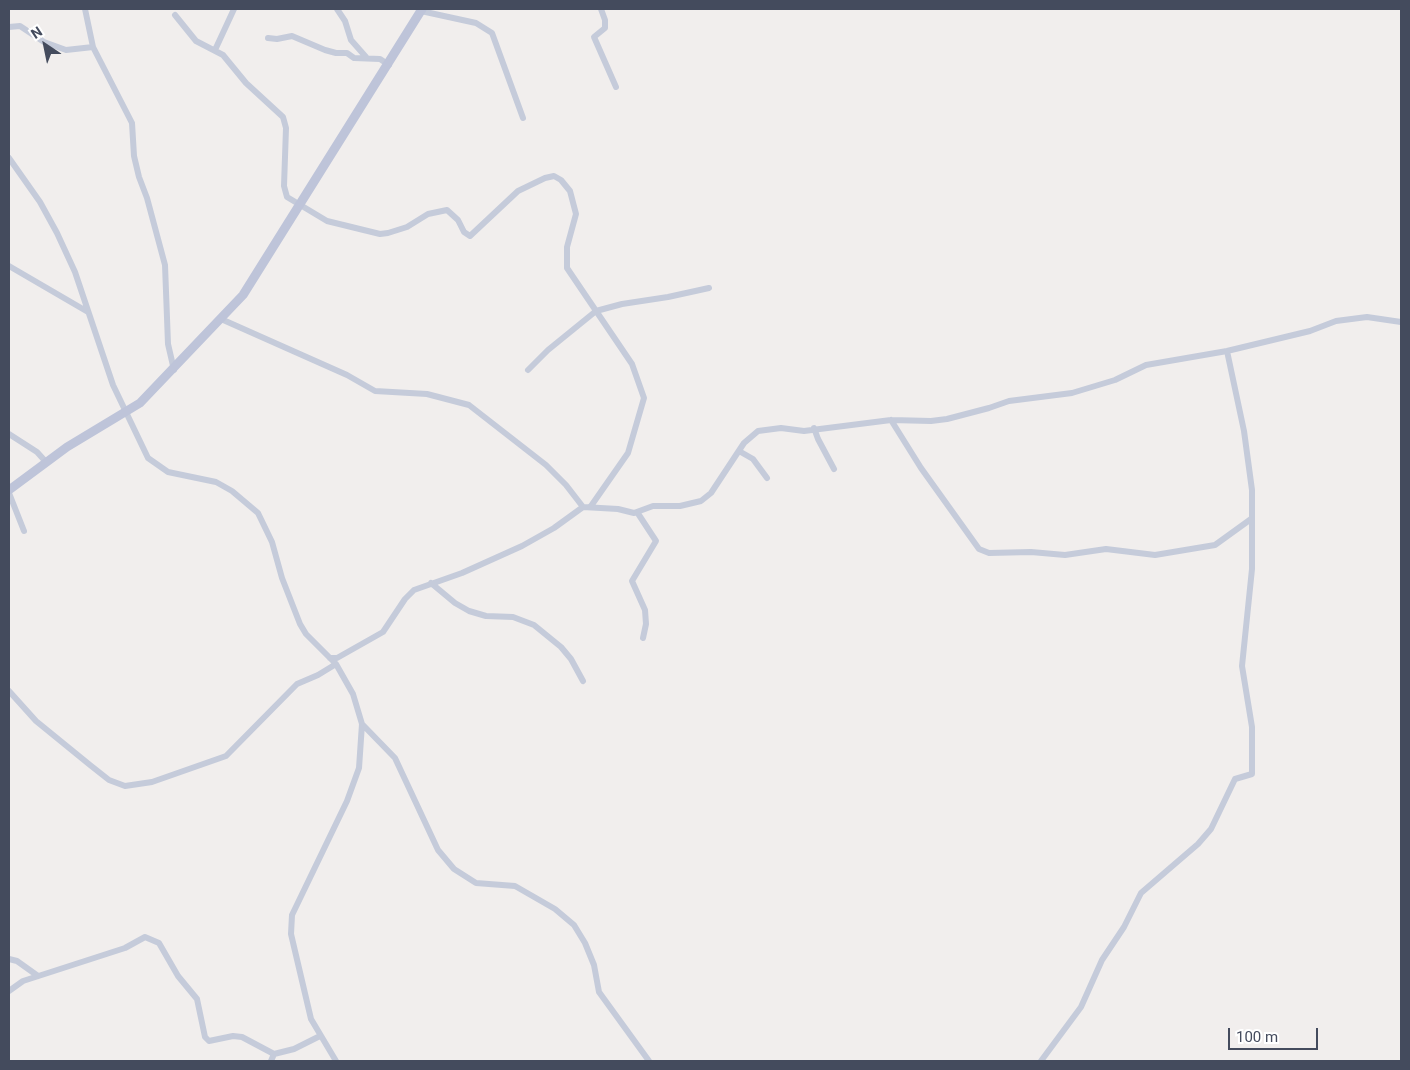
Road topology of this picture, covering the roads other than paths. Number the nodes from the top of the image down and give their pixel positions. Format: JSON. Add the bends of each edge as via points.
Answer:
{"nodes":[{"id":1,"x":85,"y":9,"type":"edge"},
{"id":2,"x":234,"y":9,"type":"edge"},
{"id":3,"x":337,"y":9,"type":"edge"},
{"id":4,"x":600,"y":9,"type":"edge"},
{"id":5,"x":422,"y":10,"type":"edge"},
{"id":6,"x":175,"y":15,"type":"dead end"},
{"id":7,"x":9,"y":27,"type":"edge"},
{"id":8,"x":268,"y":38,"type":"dead end"},
{"id":9,"x":93,"y":46,"type":"junction"},
{"id":10,"x":215,"y":50,"type":"junction"},
{"id":11,"x":366,"y":57,"type":"junction"},
{"id":12,"x":389,"y":65,"type":"junction"},
{"id":13,"x":616,"y":87,"type":"dead end"},
{"id":14,"x":523,"y":118,"type":"dead end"},
{"id":15,"x":9,"y":158,"type":"edge"},
{"id":16,"x":298,"y":205,"type":"junction"},
{"id":17,"x":9,"y":266,"type":"edge"},
{"id":18,"x":709,"y":288,"type":"dead end"},
{"id":19,"x":596,"y":311,"type":"junction"},
{"id":20,"x":88,"y":312,"type":"junction"},
{"id":21,"x":221,"y":319,"type":"junction"},
{"id":22,"x":1401,"y":322,"type":"edge"},
{"id":23,"x":1227,"y":351,"type":"junction"},
{"id":24,"x":174,"y":370,"type":"junction"},
{"id":25,"x":528,"y":370,"type":"dead end"},
{"id":26,"x":125,"y":413,"type":"junction"},
{"id":27,"x":891,"y":420,"type":"junction"},
{"id":28,"x":814,"y":428,"type":"junction"},
{"id":29,"x":9,"y":434,"type":"edge"},
{"id":30,"x":738,"y":451,"type":"junction"},
{"id":31,"x":46,"y":462,"type":"junction"},
{"id":32,"x":834,"y":469,"type":"dead end"},
{"id":33,"x":767,"y":478,"type":"dead end"},
{"id":34,"x":9,"y":491,"type":"edge"},
{"id":35,"x":591,"y":506,"type":"junction"},
{"id":36,"x":583,"y":507,"type":"junction"},
{"id":37,"x":637,"y":512,"type":"junction"},
{"id":38,"x":1250,"y":518,"type":"junction"},
{"id":39,"x":24,"y":530,"type":"dead end"},
{"id":40,"x":432,"y":583,"type":"junction"},
{"id":41,"x":643,"y":638,"type":"dead end"},
{"id":42,"x":330,"y":658,"type":"junction"},
{"id":43,"x":336,"y":664,"type":"junction"},
{"id":44,"x":583,"y":680,"type":"dead end"},
{"id":45,"x":9,"y":691,"type":"edge"},
{"id":46,"x":362,"y":724,"type":"junction"},
{"id":47,"x":9,"y":959,"type":"edge"},
{"id":48,"x":38,"y":976,"type":"junction"},
{"id":49,"x":9,"y":991,"type":"edge"},
{"id":50,"x":320,"y":1036,"type":"junction"},
{"id":51,"x":274,"y":1054,"type":"junction"},
{"id":52,"x":271,"y":1061,"type":"edge"},
{"id":53,"x":336,"y":1061,"type":"edge"},
{"id":54,"x":649,"y":1061,"type":"edge"},
{"id":55,"x":1041,"y":1061,"type":"edge"}],
"edges":[{"from":1,"to":9,"type":"street"},
{"from":2,"to":10,"type":"street"},
{"from":3,"to":11,"type":"street","via":[[351,40]]},
{"from":4,"to":13,"type":"street","via":[[606,20],[605,28],[594,37]]},
{"from":5,"to":12,"type":"main road"},
{"from":5,"to":14,"type":"street","via":[[476,23],[492,33]]},
{"from":6,"to":10,"type":"street","via":[[196,41]]},
{"from":7,"to":9,"type":"street","via":[[20,26],[44,42],[66,50]]},
{"from":8,"to":11,"type":"street","via":[[292,36],[331,52],[346,52],[354,58]]},
{"from":9,"to":24,"type":"street","via":[[132,123],[134,156],[165,265],[168,344]]},
{"from":10,"to":16,"type":"street","via":[[283,117],[286,128],[286,195]]},
{"from":11,"to":12,"type":"street","via":[[380,59]]},
{"from":12,"to":16,"type":"main road","via":[[360,105],[330,159]]},
{"from":15,"to":20,"type":"street","via":[[57,233],[75,272]]},
{"from":16,"to":19,"type":"street","via":[[327,221],[380,234],[396,231],[428,214],[447,210],[470,236],[518,191],[554,176],[562,180],[570,191],[574,204],[575,221],[567,247],[567,268]]},
{"from":16,"to":21,"type":"main road","via":[[252,284]]},
{"from":17,"to":20,"type":"street"},
{"from":18,"to":19,"type":"street"},
{"from":19,"to":25,"type":"street"},
{"from":19,"to":35,"type":"street","via":[[632,364],[644,398],[628,453]]},
{"from":20,"to":26,"type":"street"},
{"from":21,"to":24,"type":"main road"},
{"from":21,"to":36,"type":"street","via":[[347,375],[375,391],[427,394],[469,404],[546,465]]},
{"from":22,"to":23,"type":"street","via":[[1367,317],[1340,320],[1310,331]]},
{"from":23,"to":27,"type":"street","via":[[1146,365],[1114,380],[1072,393],[1009,401],[947,419]]},
{"from":23,"to":38,"type":"street","via":[[1244,431],[1252,490]]},
{"from":24,"to":26,"type":"main road"},
{"from":26,"to":31,"type":"main road"},
{"from":26,"to":42,"type":"street","via":[[148,458],[158,467],[216,482],[258,513],[272,542],[300,624]]},
{"from":27,"to":28,"type":"street"},
{"from":27,"to":38,"type":"street","via":[[979,549],[989,553],[1065,555],[1106,549],[1155,555],[1216,545]]},
{"from":28,"to":30,"type":"street","via":[[758,431]]},
{"from":28,"to":32,"type":"street"},
{"from":29,"to":31,"type":"street","via":[[37,452]]},
{"from":30,"to":33,"type":"street","via":[[753,459]]},
{"from":30,"to":37,"type":"street","via":[[708,496],[685,505],[653,506]]},
{"from":31,"to":34,"type":"main road"},
{"from":34,"to":39,"type":"street"},
{"from":35,"to":36,"type":"street"},
{"from":35,"to":37,"type":"street"},
{"from":36,"to":40,"type":"street","via":[[522,546]]},
{"from":37,"to":41,"type":"street","via":[[656,541],[632,581],[645,610]]},
{"from":38,"to":55,"type":"street","via":[[1252,569],[1242,666],[1252,727],[1252,774],[1235,779],[1211,829],[1141,893],[1102,960],[1082,1007]]},
{"from":40,"to":42,"type":"street","via":[[409,594],[383,632],[337,658]]},
{"from":40,"to":44,"type":"street","via":[[469,611],[486,616],[513,617],[534,625],[561,648]]},
{"from":42,"to":43,"type":"street"},
{"from":43,"to":45,"type":"street","via":[[297,684],[226,756],[152,782],[125,786],[109,780],[36,721]]},
{"from":43,"to":46,"type":"street","via":[[353,694]]},
{"from":46,"to":50,"type":"street","via":[[360,768],[292,915],[291,934],[302,988]]},
{"from":46,"to":54,"type":"street","via":[[395,758],[438,850],[454,869],[476,883],[515,886],[556,909],[574,925],[588,950],[599,992]]},
{"from":47,"to":48,"type":"street"},
{"from":48,"to":49,"type":"street"},
{"from":48,"to":51,"type":"street","via":[[125,948],[145,937],[159,944],[178,976],[197,999],[205,1037],[209,1041],[242,1037]]},
{"from":50,"to":51,"type":"street","via":[[294,1049]]},
{"from":50,"to":53,"type":"street"},
{"from":51,"to":52,"type":"street"}]}
